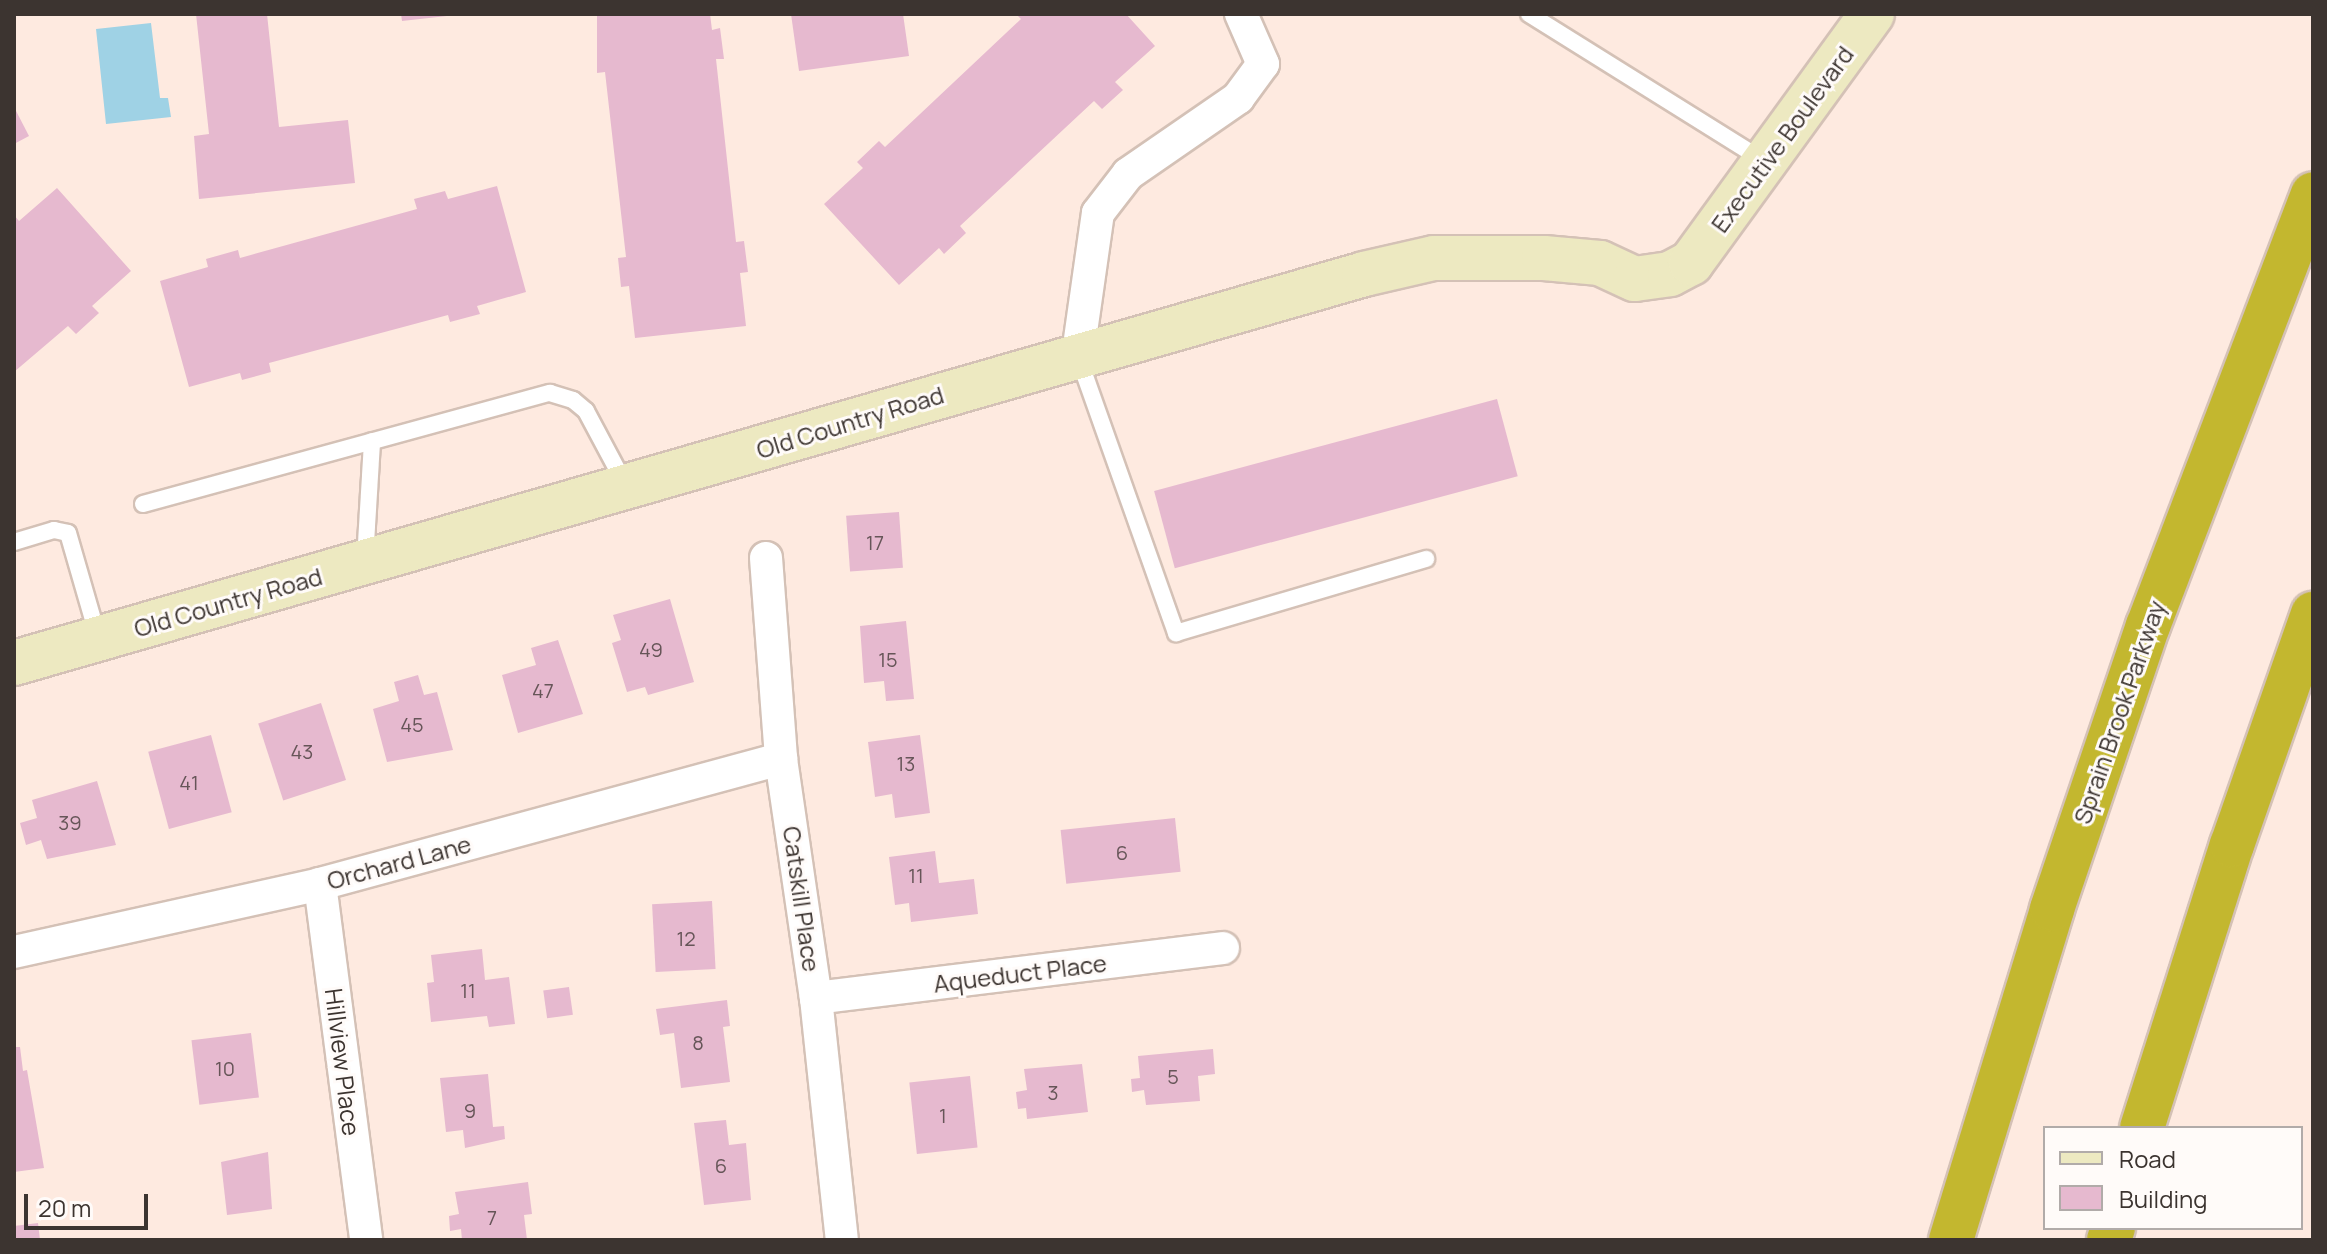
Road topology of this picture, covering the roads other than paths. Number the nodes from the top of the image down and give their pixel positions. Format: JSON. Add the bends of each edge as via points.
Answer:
{"nodes":[{"id":1,"x":1241,"y":14,"type":"edge"},
{"id":2,"x":1529,"y":14,"type":"edge"},
{"id":3,"x":1872,"y":14,"type":"edge"},
{"id":4,"x":1765,"y":162,"type":"junction"},
{"id":5,"x":2313,"y":194,"type":"edge"},
{"id":6,"x":1691,"y":263,"type":"joint"},
{"id":7,"x":1078,"y":353,"type":"junction"},
{"id":8,"x":372,"y":441,"type":"junction"},
{"id":9,"x":626,"y":488,"type":"junction"},
{"id":10,"x":143,"y":504,"type":"dead end"},
{"id":11,"x":14,"y":542,"type":"edge"},
{"id":12,"x":766,"y":558,"type":"dead end"},
{"id":13,"x":1426,"y":559,"type":"dead end"},
{"id":14,"x":365,"y":563,"type":"junction"},
{"id":15,"x":2313,"y":614,"type":"edge"},
{"id":16,"x":99,"y":639,"type":"junction"},
{"id":17,"x":14,"y":663,"type":"edge"},
{"id":18,"x":781,"y":759,"type":"junction"},
{"id":19,"x":320,"y":884,"type":"junction"},
{"id":20,"x":1223,"y":948,"type":"dead end"},
{"id":21,"x":14,"y":952,"type":"edge"},
{"id":22,"x":816,"y":998,"type":"junction"},
{"id":23,"x":2143,"y":1126,"type":"edge"},
{"id":24,"x":366,"y":1240,"type":"edge"},
{"id":25,"x":842,"y":1240,"type":"edge"},
{"id":26,"x":1951,"y":1240,"type":"edge"}],
"edges":[{"from":1,"to":7,"type":"street","via":[[1263,64],[1238,98],[1128,174],[1098,213]]},
{"from":2,"to":4,"type":"lane"},
{"from":3,"to":4,"type":"street","name":"Executive Boulevard"},
{"from":4,"to":6,"type":"street","name":"Executive Boulevard"},
{"from":5,"to":26,"type":"highway","name":"Sprain Brook Parkway","via":[[2143,640],[2052,909]]},
{"from":6,"to":7,"type":"street","name":"Old Country Road","via":[[1670,274],[1635,279],[1600,263],[1434,258]]},
{"from":7,"to":9,"type":"street","name":"Old Country Road"},
{"from":7,"to":13,"type":"lane","via":[[1176,633]]},
{"from":8,"to":9,"type":"lane","via":[[550,393],[573,400],[586,411]]},
{"from":8,"to":10,"type":"lane"},
{"from":8,"to":14,"type":"lane"},
{"from":9,"to":14,"type":"street","name":"Old Country Road"},
{"from":11,"to":16,"type":"lane","via":[[54,530],[68,533]]},
{"from":12,"to":18,"type":"street","name":"Catskill Place"},
{"from":14,"to":16,"type":"street","name":"Old Country Road"},
{"from":15,"to":23,"type":"highway","via":[[2227,859]]},
{"from":16,"to":17,"type":"street","name":"Old Country Road"},
{"from":18,"to":19,"type":"street","name":"Orchard Lane"},
{"from":18,"to":22,"type":"street","name":"Catskill Place"},
{"from":19,"to":21,"type":"street","name":"Orchard Lane"},
{"from":19,"to":24,"type":"street","name":"Hillview Place"},
{"from":20,"to":22,"type":"street","name":"Aqueduct Place"},
{"from":22,"to":25,"type":"street","name":"Catskill Place"}]}
